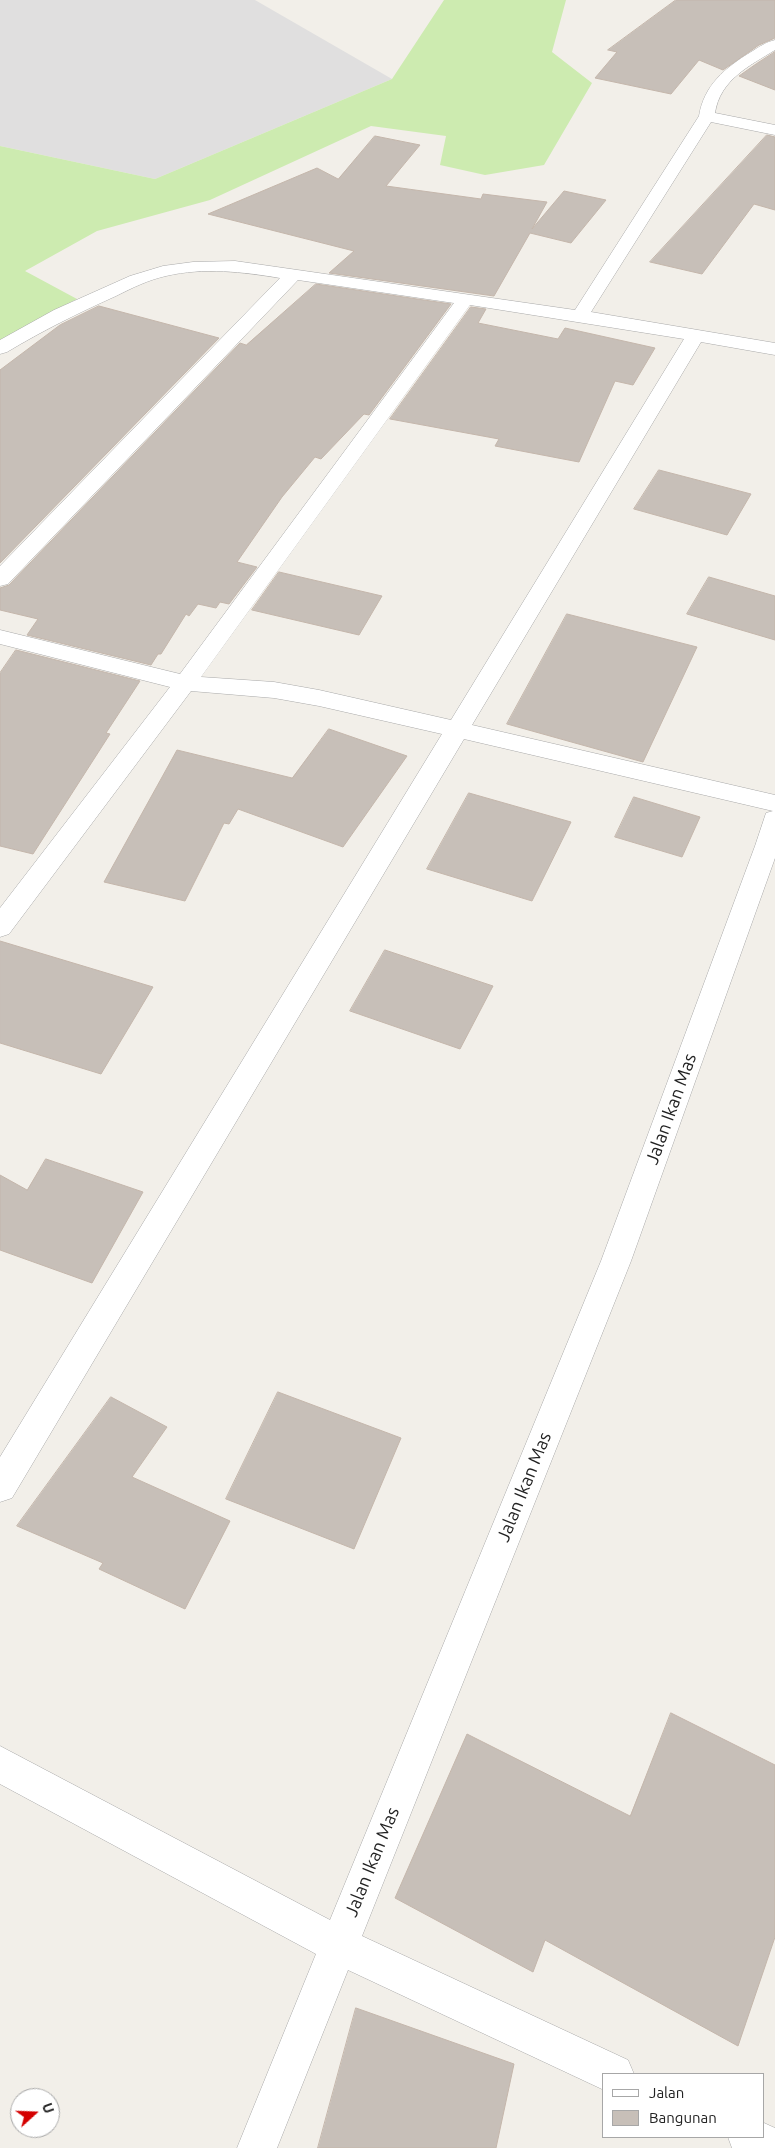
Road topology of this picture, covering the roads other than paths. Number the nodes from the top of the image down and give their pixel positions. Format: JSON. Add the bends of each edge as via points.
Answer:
{"nodes":[{"id":1,"x":775,"y":44,"type":"edge"},
{"id":2,"x":707,"y":116,"type":"junction"},
{"id":3,"x":775,"y":130,"type":"edge"},
{"id":4,"x":293,"y":275,"type":"junction"},
{"id":5,"x":465,"y":300,"type":"junction"},
{"id":6,"x":580,"y":316,"type":"junction"},
{"id":7,"x":696,"y":335,"type":"junction"},
{"id":8,"x":0,"y":348,"type":"edge"},
{"id":9,"x":775,"y":349,"type":"edge"},
{"id":10,"x":0,"y":579,"type":"edge"},
{"id":11,"x":0,"y":637,"type":"edge"},
{"id":12,"x":185,"y":683,"type":"junction"},
{"id":13,"x":456,"y":730,"type":"junction"},
{"id":14,"x":775,"y":803,"type":"edge"},
{"id":15,"x":772,"y":838,"type":"edge"},
{"id":16,"x":0,"y":927,"type":"edge"},
{"id":17,"x":0,"y":1487,"type":"edge"},
{"id":18,"x":0,"y":1764,"type":"edge"},
{"id":19,"x":338,"y":1945,"type":"junction"},
{"id":20,"x":612,"y":2073,"type":"edge"},
{"id":21,"x":750,"y":2138,"type":"edge"},
{"id":22,"x":257,"y":2148,"type":"edge"},
{"id":23,"x":772,"y":2148,"type":"edge"}],
"edges":[{"from":1,"to":2,"type":"street","via":[[720,82],[712,95]]},
{"from":2,"to":3,"type":"street"},
{"from":2,"to":6,"type":"street"},
{"from":4,"to":5,"type":"street"},
{"from":4,"to":8,"type":"street","via":[[235,266],[163,271],[60,314]]},
{"from":4,"to":10,"type":"street"},
{"from":5,"to":6,"type":"street"},
{"from":5,"to":12,"type":"street"},
{"from":6,"to":7,"type":"street"},
{"from":7,"to":9,"type":"street"},
{"from":7,"to":13,"type":"street"},
{"from":11,"to":12,"type":"street"},
{"from":12,"to":13,"type":"street","via":[[274,690]]},
{"from":12,"to":16,"type":"street"},
{"from":13,"to":14,"type":"street"},
{"from":13,"to":17,"type":"street"},
{"from":15,"to":19,"type":"street","name":"Jalan Ikan Mas","via":[[616,1261]]},
{"from":18,"to":19,"type":"street"},
{"from":19,"to":20,"type":"street"},
{"from":19,"to":22,"type":"street","name":"Jalan Ikan Mas"},
{"from":21,"to":23,"type":"street"}]}
